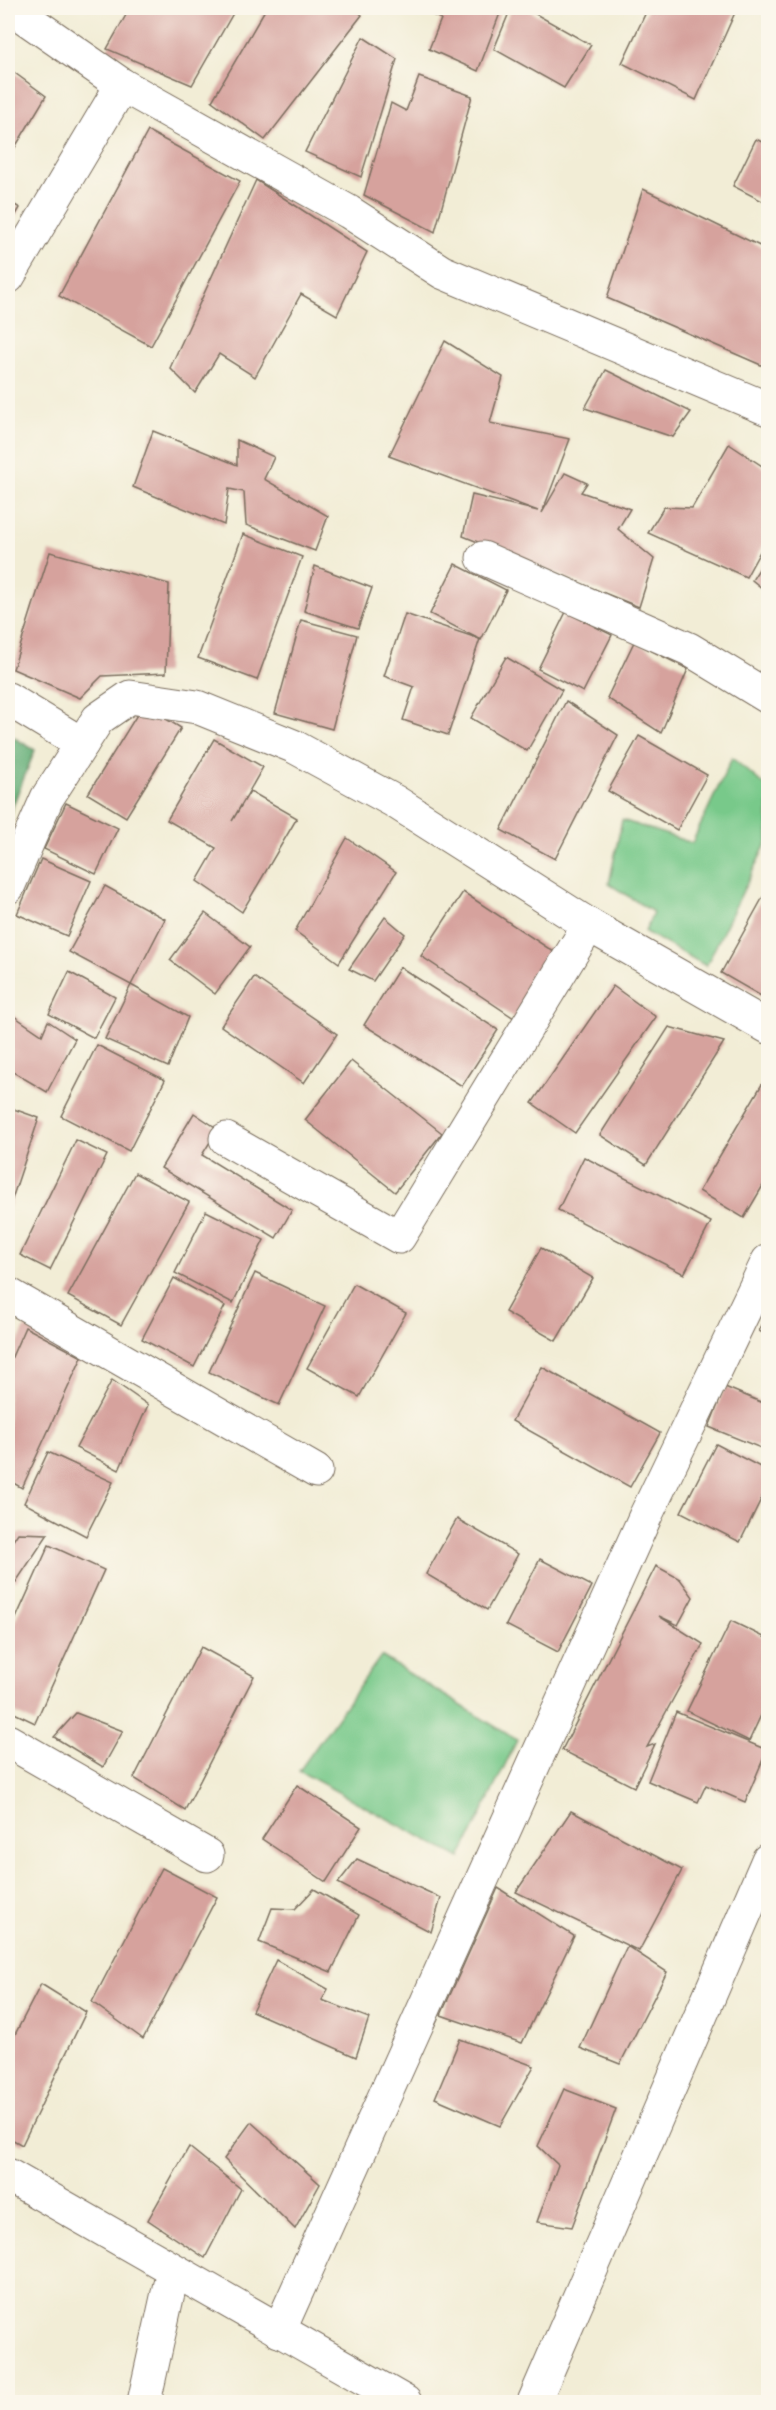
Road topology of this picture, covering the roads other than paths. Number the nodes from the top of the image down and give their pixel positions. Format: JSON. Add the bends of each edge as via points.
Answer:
{"nodes":[{"id":1,"x":11,"y":8,"type":"edge"},
{"id":2,"x":122,"y":85,"type":"junction"},
{"id":3,"x":8,"y":277,"type":"edge"},
{"id":4,"x":768,"y":410,"type":"edge"},
{"id":5,"x":483,"y":558,"type":"dead end"},
{"id":6,"x":768,"y":697,"type":"edge"},
{"id":7,"x":8,"y":699,"type":"edge"},
{"id":8,"x":82,"y":744,"type":"junction"},
{"id":9,"x":8,"y":887,"type":"edge"},
{"id":10,"x":589,"y":924,"type":"junction"},
{"id":11,"x":768,"y":1027,"type":"edge"},
{"id":12,"x":226,"y":1139,"type":"dead end"},
{"id":13,"x":768,"y":1261,"type":"edge"},
{"id":14,"x":8,"y":1294,"type":"edge"},
{"id":15,"x":316,"y":1471,"type":"dead end"},
{"id":16,"x":8,"y":1741,"type":"edge"},
{"id":17,"x":207,"y":1855,"type":"dead end"},
{"id":18,"x":767,"y":1871,"type":"edge"},
{"id":19,"x":8,"y":2175,"type":"edge"},
{"id":20,"x":173,"y":2270,"type":"junction"},
{"id":21,"x":279,"y":2331,"type":"junction"},
{"id":22,"x":144,"y":2403,"type":"edge"},
{"id":23,"x":405,"y":2403,"type":"edge"},
{"id":24,"x":534,"y":2403,"type":"edge"}],
"edges":[{"from":1,"to":2,"type":"street"},
{"from":2,"to":3,"type":"street"},
{"from":2,"to":4,"type":"street","via":[[349,212],[442,272]]},
{"from":5,"to":6,"type":"street","via":[[689,649]]},
{"from":7,"to":8,"type":"street"},
{"from":8,"to":9,"type":"street","via":[[47,798]]},
{"from":8,"to":10,"type":"street","via":[[98,719],[130,697],[197,707],[293,746],[394,801]]},
{"from":10,"to":11,"type":"street"},
{"from":10,"to":12,"type":"street","via":[[399,1237]]},
{"from":13,"to":21,"type":"street","via":[[645,1517]]},
{"from":14,"to":15,"type":"street"},
{"from":16,"to":17,"type":"street"},
{"from":18,"to":24,"type":"street"},
{"from":19,"to":20,"type":"street"},
{"from":20,"to":21,"type":"street"},
{"from":20,"to":22,"type":"street"},
{"from":21,"to":23,"type":"street"}]}
